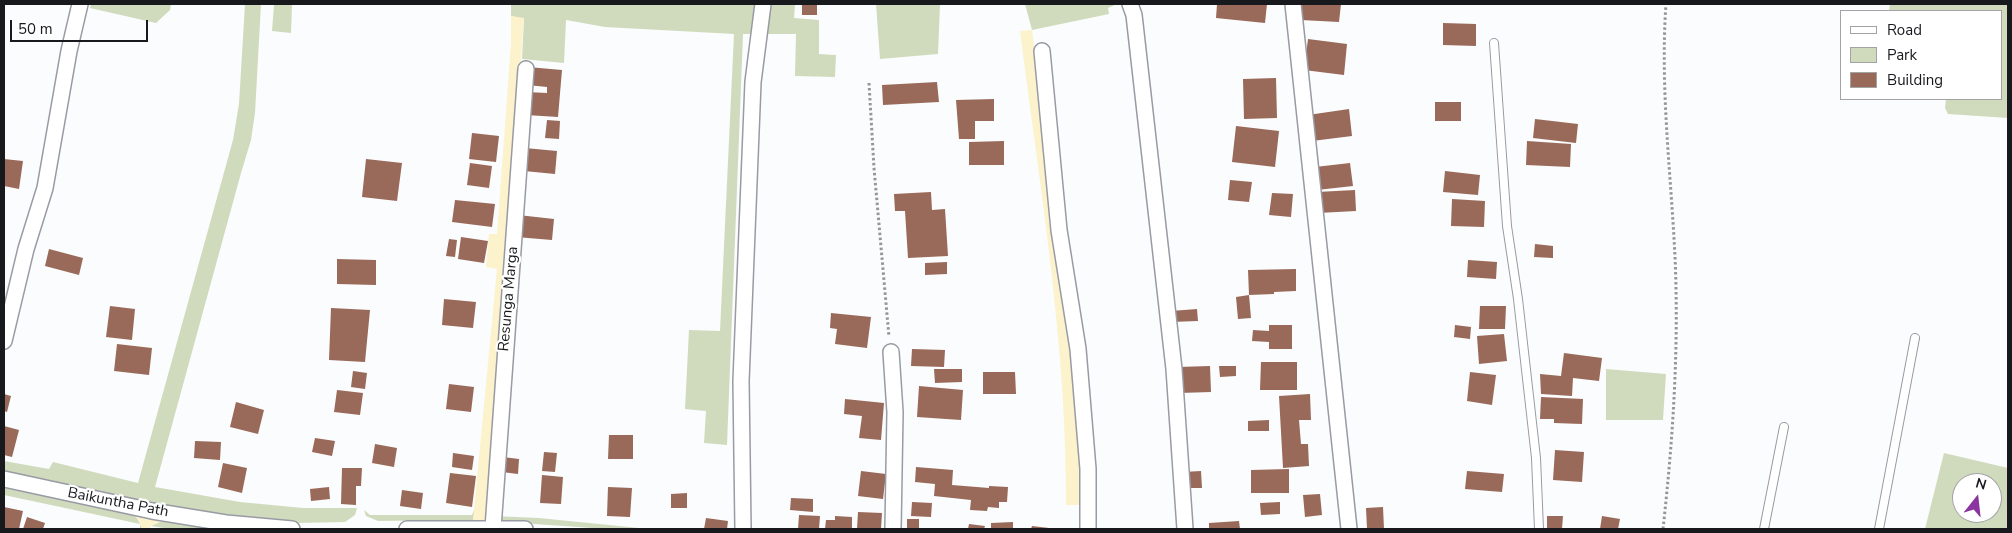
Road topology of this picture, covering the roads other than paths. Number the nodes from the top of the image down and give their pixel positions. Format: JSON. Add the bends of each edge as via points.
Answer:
{"nodes":[{"id":1,"x":80,"y":4,"type":"edge"},
{"id":2,"x":763,"y":4,"type":"edge"},
{"id":3,"x":1130,"y":4,"type":"edge"},
{"id":4,"x":1293,"y":4,"type":"edge"},
{"id":5,"x":1494,"y":43,"type":"dead end"},
{"id":6,"x":1042,"y":51,"type":"dead end"},
{"id":7,"x":526,"y":69,"type":"dead end"},
{"id":8,"x":1915,"y":338,"type":"dead end"},
{"id":9,"x":4,"y":341,"type":"edge"},
{"id":10,"x":891,"y":352,"type":"road end"},
{"id":11,"x":1784,"y":427,"type":"dead end"},
{"id":12,"x":4,"y":480,"type":"edge"},
{"id":13,"x":493,"y":528,"type":"edge"},
{"id":14,"x":292,"y":529,"type":"edge"},
{"id":15,"x":406,"y":529,"type":"edge"},
{"id":16,"x":525,"y":529,"type":"edge"},
{"id":17,"x":743,"y":529,"type":"edge"},
{"id":18,"x":893,"y":529,"type":"edge"},
{"id":19,"x":1088,"y":529,"type":"edge"},
{"id":20,"x":1185,"y":529,"type":"edge"},
{"id":21,"x":1349,"y":529,"type":"edge"},
{"id":22,"x":1539,"y":529,"type":"edge"},
{"id":23,"x":1764,"y":529,"type":"edge"},
{"id":24,"x":1879,"y":529,"type":"edge"}],
"edges":[{"from":1,"to":9,"type":"street","via":[[45,188],[26,248]]},
{"from":2,"to":17,"type":"street","via":[[753,82],[742,361]]},
{"from":3,"to":20,"type":"street","via":[[1134,15],[1174,369]]},
{"from":4,"to":21,"type":"street"},
{"from":5,"to":22,"type":"lane","via":[[1507,226],[1535,448]]},
{"from":6,"to":19,"type":"street","via":[[1059,230],[1078,348],[1088,469]]},
{"from":7,"to":13,"type":"street","name":"Resunga Marga"},
{"from":8,"to":24,"type":"lane"},
{"from":10,"to":18,"type":"street"},
{"from":11,"to":23,"type":"lane"},
{"from":12,"to":14,"type":"street","name":"Baikuntha Path","via":[[152,511]]},
{"from":13,"to":15,"type":"street"},
{"from":13,"to":16,"type":"street"}]}
